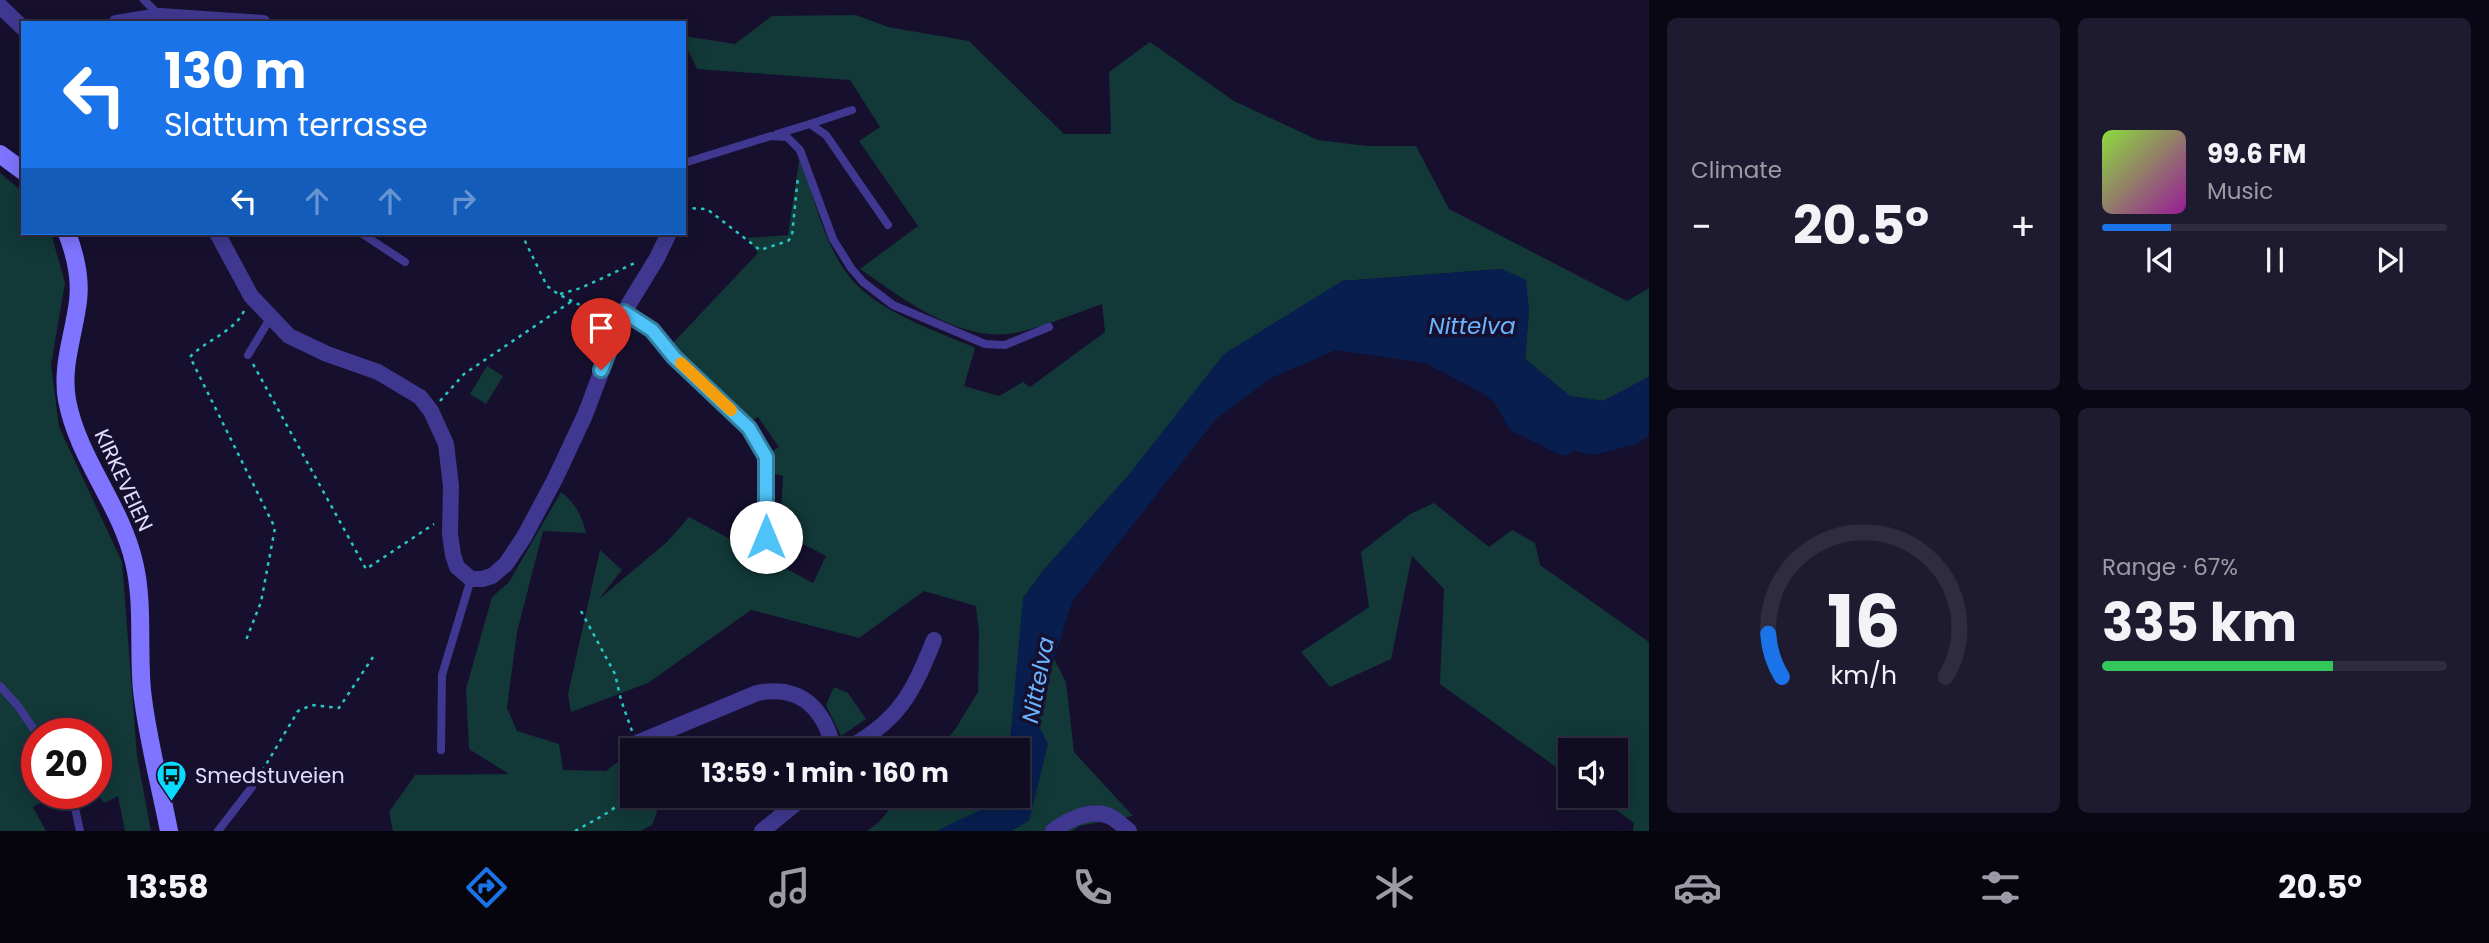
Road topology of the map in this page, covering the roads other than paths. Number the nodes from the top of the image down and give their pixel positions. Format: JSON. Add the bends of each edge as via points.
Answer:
{"nodes":[{"id":1,"x":144,"y":0,"type":"edge"},
{"id":2,"x":0,"y":6,"type":"edge"},
{"id":3,"x":160,"y":16,"type":"junction"},
{"id":4,"x":129,"y":21,"type":"edge"},
{"id":5,"x":234,"y":21,"type":"edge"},
{"id":6,"x":21,"y":26,"type":"edge"},
{"id":7,"x":852,"y":110,"type":"dead end"},
{"id":8,"x":810,"y":124,"type":"junction"},
{"id":9,"x":771,"y":136,"type":"junction"},
{"id":10,"x":0,"y":154,"type":"edge"},
{"id":11,"x":686,"y":162,"type":"edge"},
{"id":12,"x":21,"y":170,"type":"edge"},
{"id":13,"x":888,"y":225,"type":"dead end"},
{"id":14,"x":68,"y":235,"type":"edge"},
{"id":15,"x":218,"y":235,"type":"edge"},
{"id":16,"x":364,"y":235,"type":"edge"},
{"id":17,"x":668,"y":235,"type":"edge"},
{"id":18,"x":405,"y":262,"type":"dead end"},
{"id":19,"x":271,"y":317,"type":"junction"},
{"id":20,"x":621,"y":318,"type":"junction"},
{"id":21,"x":1049,"y":327,"type":"dead end"},
{"id":22,"x":248,"y":355,"type":"road end"},
{"id":23,"x":766,"y":537,"type":"dead end"},
{"id":24,"x":471,"y":579,"type":"junction"},
{"id":25,"x":934,"y":640,"type":"dead end"},
{"id":26,"x":0,"y":686,"type":"edge"},
{"id":27,"x":26,"y":718,"type":"edge"},
{"id":28,"x":649,"y":738,"type":"edge"},
{"id":29,"x":831,"y":738,"type":"edge"},
{"id":30,"x":863,"y":738,"type":"edge"},
{"id":31,"x":442,"y":750,"type":"dead end"},
{"id":32,"x":252,"y":787,"type":"road end"},
{"id":33,"x":790,"y":808,"type":"edge"},
{"id":34,"x":75,"y":809,"type":"edge"},
{"id":35,"x":80,"y":831,"type":"edge"},
{"id":36,"x":169,"y":831,"type":"edge"},
{"id":37,"x":218,"y":831,"type":"edge"},
{"id":38,"x":762,"y":831,"type":"edge"},
{"id":39,"x":1053,"y":831,"type":"edge"},
{"id":40,"x":1129,"y":831,"type":"edge"}],
"edges":[{"from":1,"to":3,"type":"lane"},
{"from":2,"to":6,"type":"street"},
{"from":3,"to":4,"type":"street"},
{"from":3,"to":5,"type":"street"},
{"from":7,"to":8,"type":"lane"},
{"from":8,"to":9,"type":"lane"},
{"from":8,"to":13,"type":"lane","via":[[826,135]]},
{"from":9,"to":11,"type":"lane"},
{"from":9,"to":21,"type":"lane","via":[[787,137],[800,150],[833,239],[851,268],[893,305],[985,344],[1005,345]]},
{"from":10,"to":12,"type":"main road"},
{"from":14,"to":36,"type":"main road","name":"KIRKEVEIEN","via":[[79,291],[65,364],[68,402],[81,443],[126,533],[135,564],[145,714]]},
{"from":15,"to":19,"type":"street","via":[[251,296]]},
{"from":16,"to":18,"type":"lane"},
{"from":17,"to":20,"type":"street"},
{"from":19,"to":22,"type":"lane"},
{"from":19,"to":24,"type":"street","via":[[289,336],[404,386],[431,411],[446,444],[450,534],[457,567]]},
{"from":20,"to":23,"type":"lane","via":[[652,330],[749,428],[766,457]]},
{"from":20,"to":24,"type":"street","via":[[584,415],[524,537],[492,576]]},
{"from":24,"to":31,"type":"lane","via":[[442,675]]},
{"from":25,"to":30,"type":"street","via":[[905,702],[894,717]]},
{"from":26,"to":27,"type":"lane"},
{"from":28,"to":29,"type":"street","via":[[775,689],[803,699],[820,715]]},
{"from":32,"to":37,"type":"lane"},
{"from":33,"to":38,"type":"street"},
{"from":34,"to":35,"type":"lane"},
{"from":39,"to":40,"type":"street","via":[[1076,817],[1101,813]]}]}
